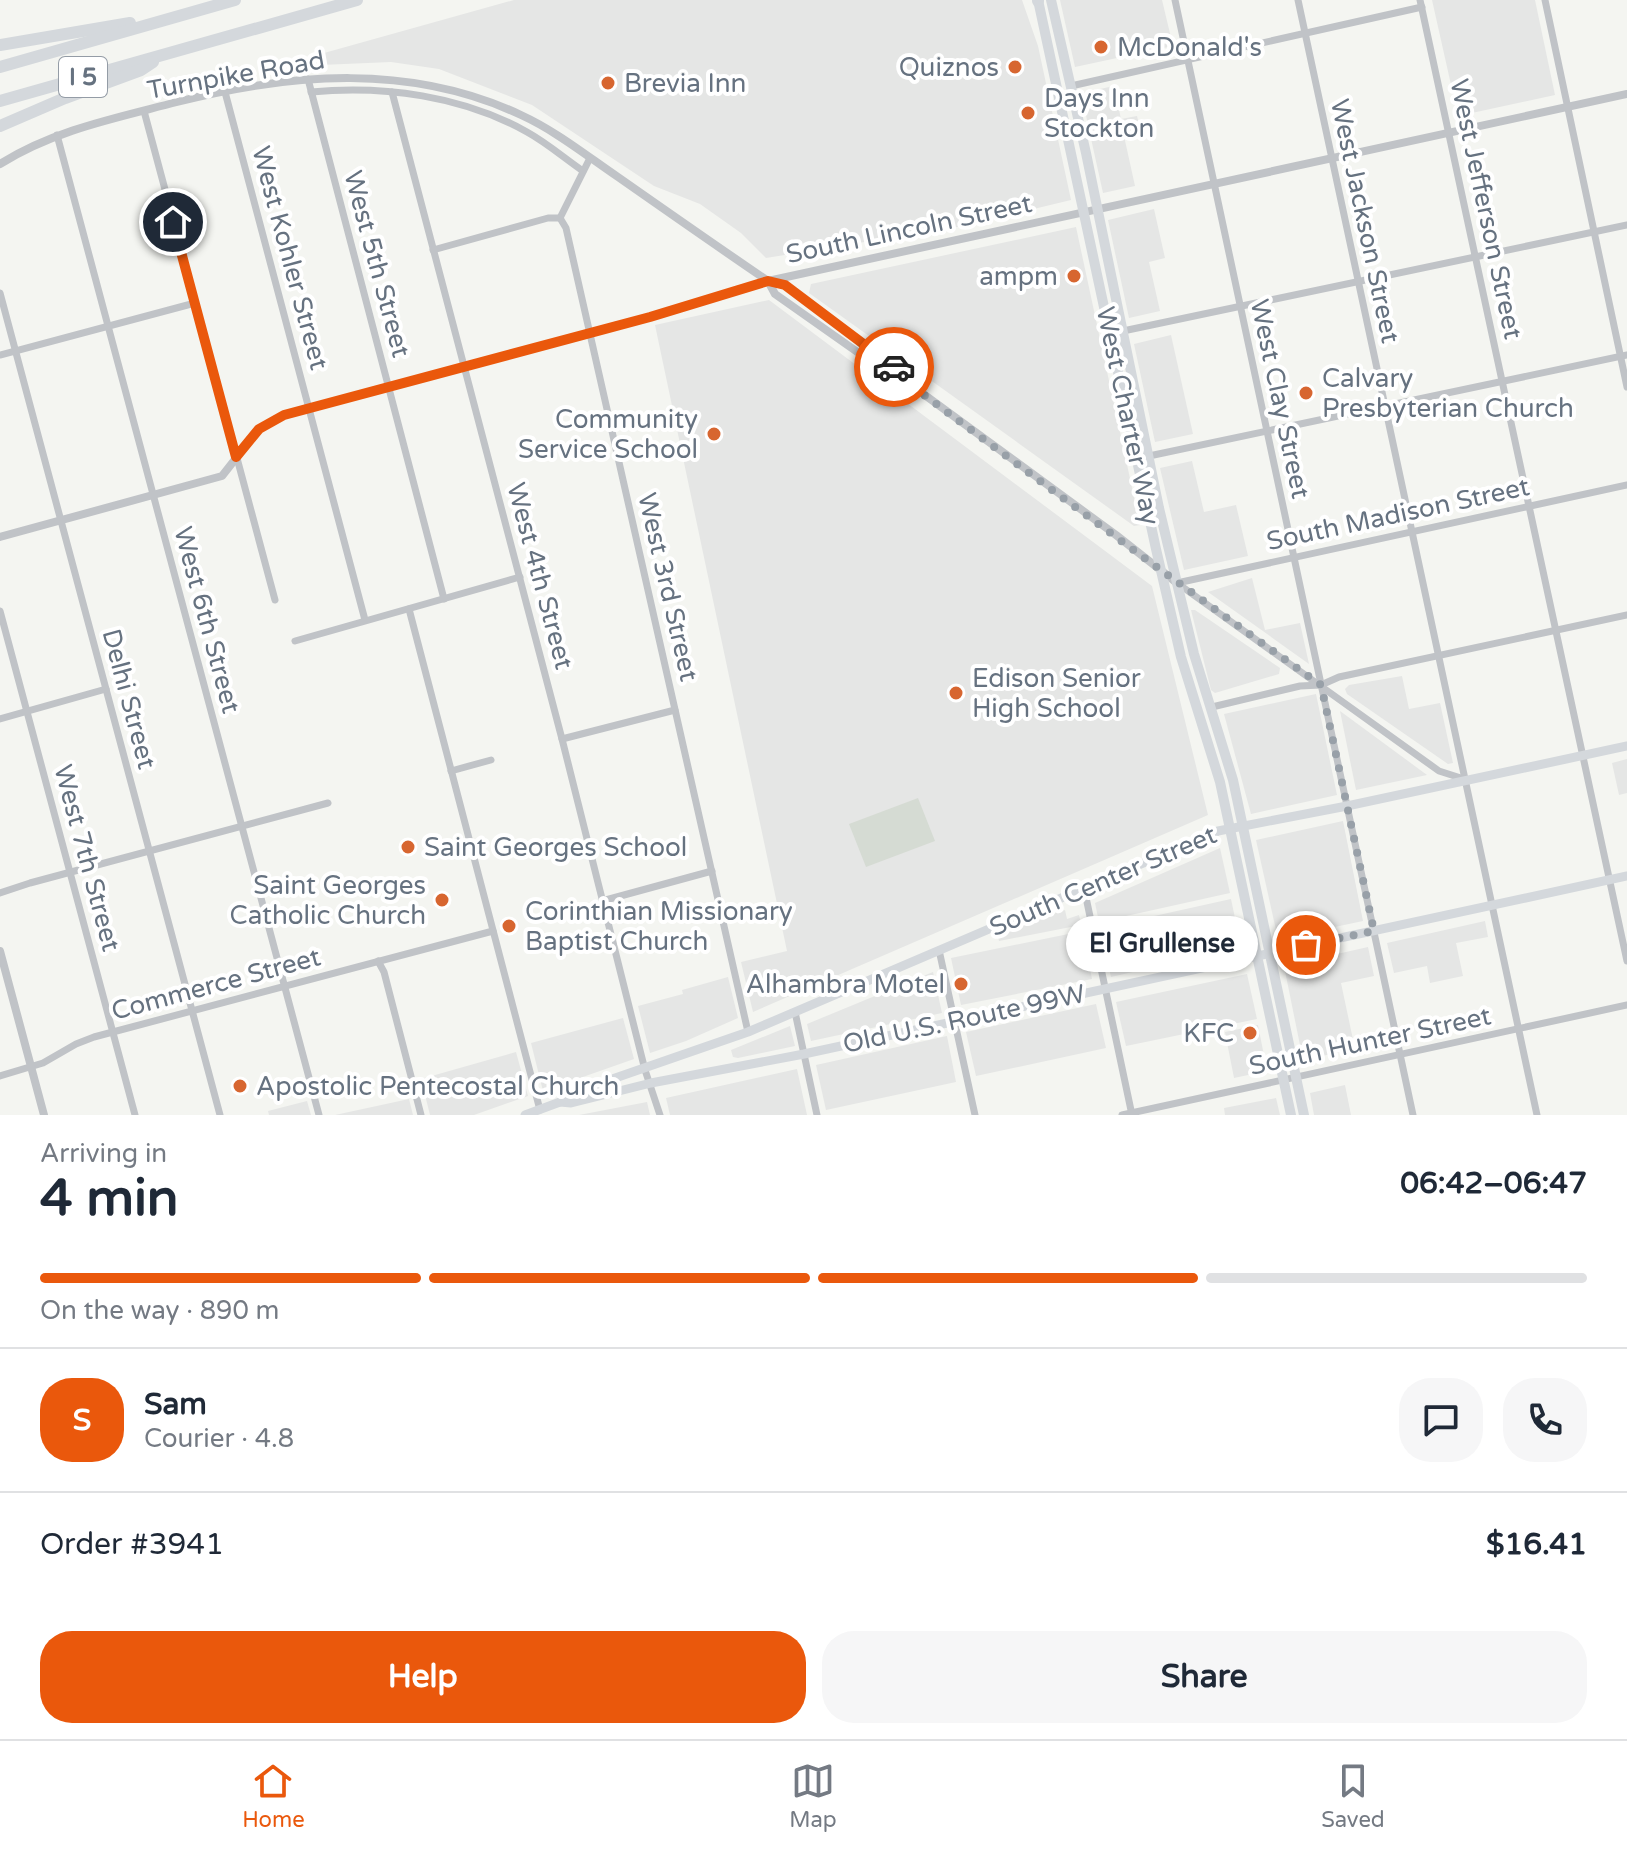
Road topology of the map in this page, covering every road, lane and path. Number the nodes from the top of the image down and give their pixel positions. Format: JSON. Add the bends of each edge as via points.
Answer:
{"nodes":[{"id":1,"x":235,"y":0,"type":"edge"},
{"id":2,"x":357,"y":0,"type":"edge"},
{"id":3,"x":1038,"y":0,"type":"edge"},
{"id":4,"x":1051,"y":0,"type":"edge"},
{"id":5,"x":1175,"y":0,"type":"edge"},
{"id":6,"x":1298,"y":0,"type":"edge"},
{"id":7,"x":1545,"y":0,"type":"edge"},
{"id":8,"x":1421,"y":4,"type":"edge"},
{"id":9,"x":153,"y":24,"type":"junction"},
{"id":10,"x":1305,"y":33,"type":"junction"},
{"id":11,"x":1045,"y":34,"type":"junction"},
{"id":12,"x":0,"y":45,"type":"edge"},
{"id":13,"x":166,"y":54,"type":"junction"},
{"id":14,"x":1187,"y":59,"type":"junction"},
{"id":15,"x":0,"y":67,"type":"edge"},
{"id":16,"x":308,"y":79,"type":"junction"},
{"id":17,"x":1071,"y":86,"type":"junction"},
{"id":18,"x":225,"y":92,"type":"junction"},
{"id":19,"x":311,"y":92,"type":"junction"},
{"id":20,"x":392,"y":92,"type":"junction"},
{"id":21,"x":1627,"y":94,"type":"edge"},
{"id":22,"x":0,"y":101,"type":"edge"},
{"id":23,"x":1567,"y":107,"type":"junction"},
{"id":24,"x":144,"y":111,"type":"junction"},
{"id":25,"x":0,"y":126,"type":"edge"},
{"id":26,"x":1449,"y":133,"type":"junction"},
{"id":27,"x":57,"y":135,"type":"junction"},
{"id":28,"x":590,"y":158,"type":"junction"},
{"id":29,"x":1331,"y":158,"type":"junction"},
{"id":30,"x":0,"y":164,"type":"edge"},
{"id":31,"x":583,"y":171,"type":"junction"},
{"id":32,"x":1214,"y":184,"type":"junction"},
{"id":33,"x":1097,"y":208,"type":"junction"},
{"id":34,"x":1083,"y":211,"type":"junction"},
{"id":35,"x":560,"y":218,"type":"junction"},
{"id":36,"x":1627,"y":225,"type":"edge"},
{"id":37,"x":1594,"y":232,"type":"junction"},
{"id":38,"x":433,"y":250,"type":"junction"},
{"id":39,"x":1476,"y":257,"type":"junction"},
{"id":40,"x":768,"y":281,"type":"junction"},
{"id":41,"x":1358,"y":283,"type":"junction"},
{"id":42,"x":0,"y":293,"type":"edge"},
{"id":43,"x":1102,"y":294,"type":"junction"},
{"id":44,"x":195,"y":303,"type":"junction"},
{"id":45,"x":1240,"y":308,"type":"junction"},
{"id":46,"x":109,"y":327,"type":"junction"},
{"id":47,"x":1123,"y":331,"type":"junction"},
{"id":48,"x":590,"y":332,"type":"junction"},
{"id":49,"x":16,"y":351,"type":"junction"},
{"id":50,"x":0,"y":355,"type":"edge"},
{"id":51,"x":1624,"y":356,"type":"edge"},
{"id":52,"x":464,"y":367,"type":"junction"},
{"id":53,"x":896,"y":374,"type":"junction"},
{"id":54,"x":1503,"y":381,"type":"junction"},
{"id":55,"x":388,"y":387,"type":"junction"},
{"id":56,"x":1627,"y":387,"type":"edge"},
{"id":57,"x":1385,"y":407,"type":"junction"},
{"id":58,"x":309,"y":408,"type":"junction"},
{"id":59,"x":1129,"y":422,"type":"junction"},
{"id":60,"x":1267,"y":433,"type":"junction"},
{"id":61,"x":1149,"y":456,"type":"junction"},
{"id":62,"x":236,"y":457,"type":"junction"},
{"id":63,"x":1627,"y":485,"type":"edge"},
{"id":64,"x":154,"y":496,"type":"junction"},
{"id":65,"x":1529,"y":506,"type":"junction"},
{"id":66,"x":61,"y":521,"type":"junction"},
{"id":67,"x":1412,"y":532,"type":"junction"},
{"id":68,"x":0,"y":537,"type":"edge"},
{"id":69,"x":1293,"y":557,"type":"junction"},
{"id":70,"x":1162,"y":573,"type":"junction"},
{"id":71,"x":520,"y":577,"type":"junction"},
{"id":72,"x":1177,"y":583,"type":"junction"},
{"id":73,"x":444,"y":599,"type":"junction"},
{"id":74,"x":275,"y":600,"type":"dead end"},
{"id":75,"x":409,"y":609,"type":"junction"},
{"id":76,"x":0,"y":611,"type":"edge"},
{"id":77,"x":1627,"y":615,"type":"edge"},
{"id":78,"x":365,"y":620,"type":"junction"},
{"id":79,"x":1556,"y":631,"type":"junction"},
{"id":80,"x":295,"y":641,"type":"dead end"},
{"id":81,"x":1438,"y":656,"type":"junction"},
{"id":82,"x":1321,"y":685,"type":"junction"},
{"id":83,"x":106,"y":689,"type":"junction"},
{"id":84,"x":1212,"y":707,"type":"junction"},
{"id":85,"x":675,"y":710,"type":"junction"},
{"id":86,"x":27,"y":712,"type":"junction"},
{"id":87,"x":0,"y":719,"type":"edge"},
{"id":88,"x":562,"y":739,"type":"junction"},
{"id":89,"x":1627,"y":746,"type":"edge"},
{"id":90,"x":1582,"y":754,"type":"junction"},
{"id":91,"x":491,"y":760,"type":"dead end"},
{"id":92,"x":451,"y":771,"type":"junction"},
{"id":93,"x":1464,"y":779,"type":"junction"},
{"id":94,"x":328,"y":803,"type":"dead end"},
{"id":95,"x":1347,"y":806,"type":"junction"},
{"id":96,"x":242,"y":826,"type":"junction"},
{"id":97,"x":1243,"y":826,"type":"junction"},
{"id":98,"x":1230,"y":829,"type":"junction"},
{"id":99,"x":149,"y":851,"type":"junction"},
{"id":100,"x":712,"y":871,"type":"junction"},
{"id":101,"x":70,"y":872,"type":"junction"},
{"id":102,"x":1627,"y":876,"type":"edge"},
{"id":103,"x":1609,"y":880,"type":"junction"},
{"id":104,"x":1084,"y":888,"type":"junction"},
{"id":105,"x":0,"y":893,"type":"edge"},
{"id":106,"x":602,"y":901,"type":"junction"},
{"id":107,"x":1492,"y":905,"type":"junction"},
{"id":108,"x":493,"y":931,"type":"junction"},
{"id":109,"x":1374,"y":931,"type":"junction"},
{"id":110,"x":939,"y":950,"type":"junction"},
{"id":111,"x":0,"y":951,"type":"edge"},
{"id":112,"x":1270,"y":952,"type":"junction"},
{"id":113,"x":1257,"y":956,"type":"junction"},
{"id":114,"x":378,"y":961,"type":"junction"},
{"id":115,"x":1627,"y":961,"type":"edge"},
{"id":116,"x":284,"y":986,"type":"junction"},
{"id":117,"x":1105,"y":989,"type":"junction"},
{"id":118,"x":1627,"y":1005,"type":"edge"},
{"id":119,"x":192,"y":1011,"type":"junction"},
{"id":120,"x":795,"y":1012,"type":"junction"},
{"id":121,"x":955,"y":1021,"type":"junction"},
{"id":122,"x":1518,"y":1029,"type":"junction"},
{"id":123,"x":113,"y":1032,"type":"junction"},
{"id":124,"x":748,"y":1032,"type":"junction"},
{"id":125,"x":804,"y":1054,"type":"junction"},
{"id":126,"x":1400,"y":1055,"type":"junction"},
{"id":127,"x":31,"y":1067,"type":"junction"},
{"id":128,"x":645,"y":1070,"type":"junction"},
{"id":129,"x":0,"y":1076,"type":"edge"},
{"id":130,"x":1297,"y":1077,"type":"junction"},
{"id":131,"x":1284,"y":1080,"type":"junction"},
{"id":132,"x":651,"y":1083,"type":"junction"},
{"id":133,"x":560,"y":1102,"type":"junction"},
{"id":134,"x":540,"y":1110,"type":"junction"},
{"id":135,"x":1132,"y":1114,"type":"edge"},
{"id":136,"x":44,"y":1115,"type":"edge"},
{"id":137,"x":135,"y":1115,"type":"edge"},
{"id":138,"x":220,"y":1115,"type":"edge"},
{"id":139,"x":319,"y":1115,"type":"edge"},
{"id":140,"x":421,"y":1115,"type":"edge"},
{"id":141,"x":525,"y":1115,"type":"edge"},
{"id":142,"x":660,"y":1115,"type":"edge"},
{"id":143,"x":817,"y":1115,"type":"edge"},
{"id":144,"x":975,"y":1115,"type":"edge"},
{"id":145,"x":1122,"y":1115,"type":"edge"},
{"id":146,"x":1291,"y":1115,"type":"edge"},
{"id":147,"x":1304,"y":1115,"type":"edge"},
{"id":148,"x":1413,"y":1115,"type":"edge"},
{"id":149,"x":1537,"y":1115,"type":"edge"}],
"edges":[{"from":1,"to":9,"type":"highway","number":"I 5"},
{"from":2,"to":13,"type":"highway","number":"I 5"},
{"from":3,"to":11,"type":"main road","name":"West Charter Way"},
{"from":4,"to":17,"type":"main road","name":"West Charter Way"},
{"from":5,"to":14,"type":"street","name":"West Clay Street"},
{"from":6,"to":10,"type":"street","name":"West Jackson Street"},
{"from":7,"to":23,"type":"street"},
{"from":8,"to":10,"type":"street"},
{"from":8,"to":26,"type":"street","name":"West Jefferson Street"},
{"from":9,"to":12,"type":"highway"},
{"from":9,"to":15,"type":"highway","number":"I 5"},
{"from":10,"to":14,"type":"street"},
{"from":10,"to":29,"type":"street","name":"West Jackson Street"},
{"from":11,"to":17,"type":"main road","via":[[1054,43],[1062,77]]},
{"from":11,"to":34,"type":"main road","name":"West Charter Way"},
{"from":13,"to":22,"type":"highway","number":"I 5"},
{"from":13,"to":25,"type":"highway","via":[[141,70]]},
{"from":14,"to":17,"type":"street"},
{"from":14,"to":32,"type":"street","name":"West Clay Street"},
{"from":16,"to":18,"type":"street","name":"Turnpike Road"},
{"from":16,"to":19,"type":"street","name":"West 5th Street"},
{"from":16,"to":28,"type":"street","name":"Turnpike Road","via":[[378,77],[455,90],[522,115]]},
{"from":17,"to":33,"type":"main road","name":"West Charter Way"},
{"from":18,"to":24,"type":"street","name":"Turnpike Road"},
{"from":18,"to":58,"type":"street","name":"West Kohler Street"},
{"from":19,"to":20,"type":"street"},
{"from":19,"to":55,"type":"street","name":"West 5th Street"},
{"from":20,"to":31,"type":"street","via":[[446,100],[490,114]]},
{"from":20,"to":38,"type":"street","name":"West 4th Street"},
{"from":21,"to":23,"type":"street","name":"South Lincoln Street"},
{"from":23,"to":26,"type":"street","name":"South Lincoln Street"},
{"from":23,"to":37,"type":"street"},
{"from":24,"to":27,"type":"street","name":"Turnpike Road"},
{"from":24,"to":44,"type":"street"},
{"from":26,"to":29,"type":"street","name":"South Lincoln Street"},
{"from":26,"to":39,"type":"street","name":"West Jefferson Street"},
{"from":27,"to":30,"type":"street","name":"Turnpike Road"},
{"from":27,"to":46,"type":"street","name":"West 6th Street"},
{"from":28,"to":31,"type":"street"},
{"from":28,"to":40,"type":"street","name":"Turnpike Road"},
{"from":29,"to":32,"type":"street","name":"South Lincoln Street"},
{"from":29,"to":41,"type":"street","name":"West Jackson Street"},
{"from":31,"to":35,"type":"street"},
{"from":32,"to":33,"type":"street","name":"South Lincoln Street"},
{"from":32,"to":45,"type":"street","name":"West Clay Street"},
{"from":33,"to":34,"type":"street","name":"South Lincoln Street"},
{"from":33,"to":47,"type":"main road","name":"West Charter Way"},
{"from":34,"to":40,"type":"street","name":"South Lincoln Street"},
{"from":34,"to":43,"type":"main road","name":"West Charter Way"},
{"from":35,"to":38,"type":"street"},
{"from":35,"to":48,"type":"street","name":"West 3rd Street"},
{"from":36,"to":37,"type":"street"},
{"from":37,"to":39,"type":"street"},
{"from":37,"to":51,"type":"street"},
{"from":38,"to":52,"type":"street","name":"West 4th Street"},
{"from":39,"to":41,"type":"street"},
{"from":39,"to":54,"type":"street","name":"West Jefferson Street"},
{"from":40,"to":48,"type":"street","name":"South Lincoln Street"},
{"from":40,"to":53,"type":"street","name":"Turnpike Road","via":[[785,285],[891,364]]},
{"from":40,"to":53,"type":"street","name":"Turnpike Road","via":[[775,294],[890,375]]},
{"from":41,"to":45,"type":"street"},
{"from":41,"to":57,"type":"street","name":"West Jackson Street"},
{"from":42,"to":49,"type":"street","name":"Delhi Street"},
{"from":43,"to":47,"type":"main road","via":[[1109,300],[1116,327]]},
{"from":43,"to":59,"type":"main road","name":"West Charter Way"},
{"from":44,"to":46,"type":"street"},
{"from":44,"to":62,"type":"street"},
{"from":45,"to":47,"type":"street"},
{"from":45,"to":60,"type":"street","name":"West Clay Street"},
{"from":46,"to":49,"type":"street"},
{"from":46,"to":64,"type":"street","name":"West 6th Street"},
{"from":47,"to":61,"type":"main road","name":"West Charter Way"},
{"from":48,"to":52,"type":"street","name":"South Lincoln Street"},
{"from":48,"to":85,"type":"street","name":"West 3rd Street"},
{"from":49,"to":50,"type":"street"},
{"from":49,"to":66,"type":"street","name":"Delhi Street"},
{"from":51,"to":54,"type":"street"},
{"from":51,"to":56,"type":"street"},
{"from":52,"to":55,"type":"street","name":"South Lincoln Street"},
{"from":52,"to":71,"type":"street","name":"West 4th Street"},
{"from":53,"to":70,"type":"street","name":"Turnpike Road"},
{"from":54,"to":57,"type":"street"},
{"from":54,"to":65,"type":"street","name":"West Jefferson Street"},
{"from":55,"to":58,"type":"street","name":"South Lincoln Street"},
{"from":55,"to":73,"type":"street","name":"West 5th Street"},
{"from":57,"to":60,"type":"street"},
{"from":57,"to":67,"type":"street","name":"West Jackson Street"},
{"from":58,"to":62,"type":"street","name":"South Lincoln Street","via":[[268,422]]},
{"from":58,"to":78,"type":"street","name":"West Kohler Street"},
{"from":59,"to":61,"type":"main road","via":[[1135,424],[1143,455]]},
{"from":59,"to":70,"type":"main road","name":"West Charter Way"},
{"from":60,"to":61,"type":"street"},
{"from":60,"to":69,"type":"street","name":"West Clay Street"},
{"from":61,"to":72,"type":"main road","name":"West Charter Way"},
{"from":62,"to":64,"type":"street","name":"South Lincoln Street","via":[[222,476]]},
{"from":62,"to":74,"type":"street"},
{"from":63,"to":65,"type":"street","name":"South Madison Street"},
{"from":64,"to":66,"type":"street","name":"South Lincoln Street"},
{"from":64,"to":96,"type":"street","name":"West 6th Street"},
{"from":65,"to":67,"type":"street","name":"South Madison Street"},
{"from":65,"to":79,"type":"street","name":"West Jefferson Street"},
{"from":66,"to":68,"type":"street","name":"South Lincoln Street"},
{"from":66,"to":83,"type":"street","name":"Delhi Street"},
{"from":67,"to":69,"type":"street","name":"South Madison Street"},
{"from":67,"to":81,"type":"street","name":"West Jackson Street"},
{"from":69,"to":72,"type":"street","name":"South Madison Street"},
{"from":69,"to":82,"type":"street","name":"West Clay Street"},
{"from":70,"to":72,"type":"street","name":"Turnpike Road"},
{"from":70,"to":98,"type":"main road","name":"West Charter Way"},
{"from":71,"to":73,"type":"street"},
{"from":71,"to":88,"type":"street","name":"West 4th Street"},
{"from":72,"to":82,"type":"street","name":"Turnpike Road"},
{"from":72,"to":84,"type":"main road","name":"West Charter Way"},
{"from":73,"to":75,"type":"street"},
{"from":75,"to":78,"type":"street"},
{"from":75,"to":92,"type":"street"},
{"from":76,"to":86,"type":"street","name":"West 7th Street"},
{"from":77,"to":79,"type":"street"},
{"from":78,"to":80,"type":"street"},
{"from":79,"to":81,"type":"street"},
{"from":79,"to":90,"type":"street","name":"West Jefferson Street"},
{"from":81,"to":82,"type":"street"},
{"from":81,"to":93,"type":"street","name":"West Jackson Street"},
{"from":82,"to":84,"type":"street"},
{"from":82,"to":93,"type":"street","name":"Turnpike Road","via":[[1439,771]]},
{"from":82,"to":95,"type":"street","name":"West Clay Street"},
{"from":83,"to":86,"type":"street"},
{"from":83,"to":99,"type":"street","name":"Delhi Street"},
{"from":84,"to":97,"type":"main road","name":"West Charter Way"},
{"from":85,"to":88,"type":"street"},
{"from":85,"to":100,"type":"street","name":"West 3rd Street"},
{"from":86,"to":87,"type":"street"},
{"from":86,"to":101,"type":"street","name":"West 7th Street"},
{"from":88,"to":106,"type":"street","name":"West 4th Street"},
{"from":89,"to":90,"type":"main road","name":"South Center Street"},
{"from":90,"to":93,"type":"main road","name":"South Center Street"},
{"from":90,"to":103,"type":"street","name":"West Jefferson Street"},
{"from":91,"to":92,"type":"street"},
{"from":92,"to":108,"type":"street"},
{"from":93,"to":95,"type":"main road","name":"South Center Street"},
{"from":93,"to":107,"type":"street","name":"West Jackson Street"},
{"from":94,"to":96,"type":"street"},
{"from":95,"to":97,"type":"main road","name":"South Center Street"},
{"from":95,"to":109,"type":"street","name":"West Clay Street"},
{"from":96,"to":99,"type":"street"},
{"from":96,"to":116,"type":"street","name":"West 6th Street"},
{"from":97,"to":98,"type":"main road","name":"South Center Street"},
{"from":97,"to":112,"type":"main road","name":"West Charter Way"},
{"from":98,"to":104,"type":"main road","name":"South Center Street"},
{"from":98,"to":113,"type":"main road","name":"West Charter Way"},
{"from":99,"to":101,"type":"street"},
{"from":99,"to":119,"type":"street","name":"Delhi Street"},
{"from":100,"to":106,"type":"street"},
{"from":100,"to":124,"type":"street","name":"West 3rd Street"},
{"from":101,"to":105,"type":"street"},
{"from":101,"to":123,"type":"street","name":"West 7th Street"},
{"from":102,"to":103,"type":"main road","name":"Old U.S. Route 99W"},
{"from":103,"to":107,"type":"main road","name":"Old U.S. Route 99W"},
{"from":103,"to":115,"type":"street","name":"West Jefferson Street"},
{"from":104,"to":110,"type":"main road","name":"South Center Street"},
{"from":104,"to":117,"type":"street"},
{"from":106,"to":128,"type":"street","name":"West 4th Street"},
{"from":107,"to":109,"type":"main road","name":"Old U.S. Route 99W"},
{"from":107,"to":122,"type":"street","name":"West Jackson Street"},
{"from":108,"to":114,"type":"street","name":"Commerce Street"},
{"from":108,"to":134,"type":"street"},
{"from":109,"to":112,"type":"main road","name":"Old U.S. Route 99W"},
{"from":109,"to":126,"type":"street","name":"West Clay Street"},
{"from":110,"to":120,"type":"main road","name":"South Center Street"},
{"from":110,"to":121,"type":"street"},
{"from":111,"to":127,"type":"street"},
{"from":112,"to":113,"type":"main road","name":"Old U.S. Route 99W"},
{"from":112,"to":130,"type":"main road"},
{"from":113,"to":117,"type":"main road","name":"Old U.S. Route 99W"},
{"from":113,"to":131,"type":"main road"},
{"from":114,"to":116,"type":"street","name":"Commerce Street"},
{"from":114,"to":140,"type":"street"},
{"from":116,"to":119,"type":"street","name":"Commerce Street"},
{"from":116,"to":139,"type":"street","name":"West 6th Street"},
{"from":117,"to":121,"type":"main road","name":"Old U.S. Route 99W"},
{"from":117,"to":135,"type":"street"},
{"from":118,"to":122,"type":"street","name":"South Hunter Street"},
{"from":119,"to":123,"type":"street","name":"Commerce Street"},
{"from":119,"to":138,"type":"street","name":"Delhi Street"},
{"from":120,"to":124,"type":"main road","name":"South Center Street"},
{"from":120,"to":125,"type":"street"},
{"from":121,"to":125,"type":"main road","name":"Old U.S. Route 99W"},
{"from":121,"to":144,"type":"street"},
{"from":122,"to":126,"type":"street","name":"South Hunter Street"},
{"from":122,"to":149,"type":"street","name":"West Jackson Street"},
{"from":123,"to":127,"type":"street","name":"Commerce Street"},
{"from":123,"to":137,"type":"street","name":"West 7th Street"},
{"from":124,"to":128,"type":"main road","name":"South Center Street"},
{"from":125,"to":132,"type":"main road","name":"Old U.S. Route 99W"},
{"from":125,"to":143,"type":"street"},
{"from":126,"to":130,"type":"street","name":"South Hunter Street"},
{"from":126,"to":148,"type":"street","name":"West Clay Street"},
{"from":127,"to":129,"type":"street","name":"Commerce Street"},
{"from":127,"to":136,"type":"street"},
{"from":128,"to":132,"type":"street","name":"West 4th Street"},
{"from":128,"to":133,"type":"main road","name":"Old U.S. Route 99W","via":[[569,1094]]},
{"from":130,"to":131,"type":"street","name":"South Hunter Street"},
{"from":130,"to":147,"type":"main road"},
{"from":131,"to":135,"type":"street","name":"South Hunter Street"},
{"from":131,"to":146,"type":"main road"},
{"from":132,"to":133,"type":"main road","name":"Old U.S. Route 99W"},
{"from":132,"to":142,"type":"street","name":"West 4th Street"},
{"from":133,"to":134,"type":"main road","name":"Old U.S. Route 99W"},
{"from":134,"to":141,"type":"main road","name":"Old U.S. Route 99W"},
{"from":135,"to":145,"type":"street","name":"South Hunter Street"}]}
